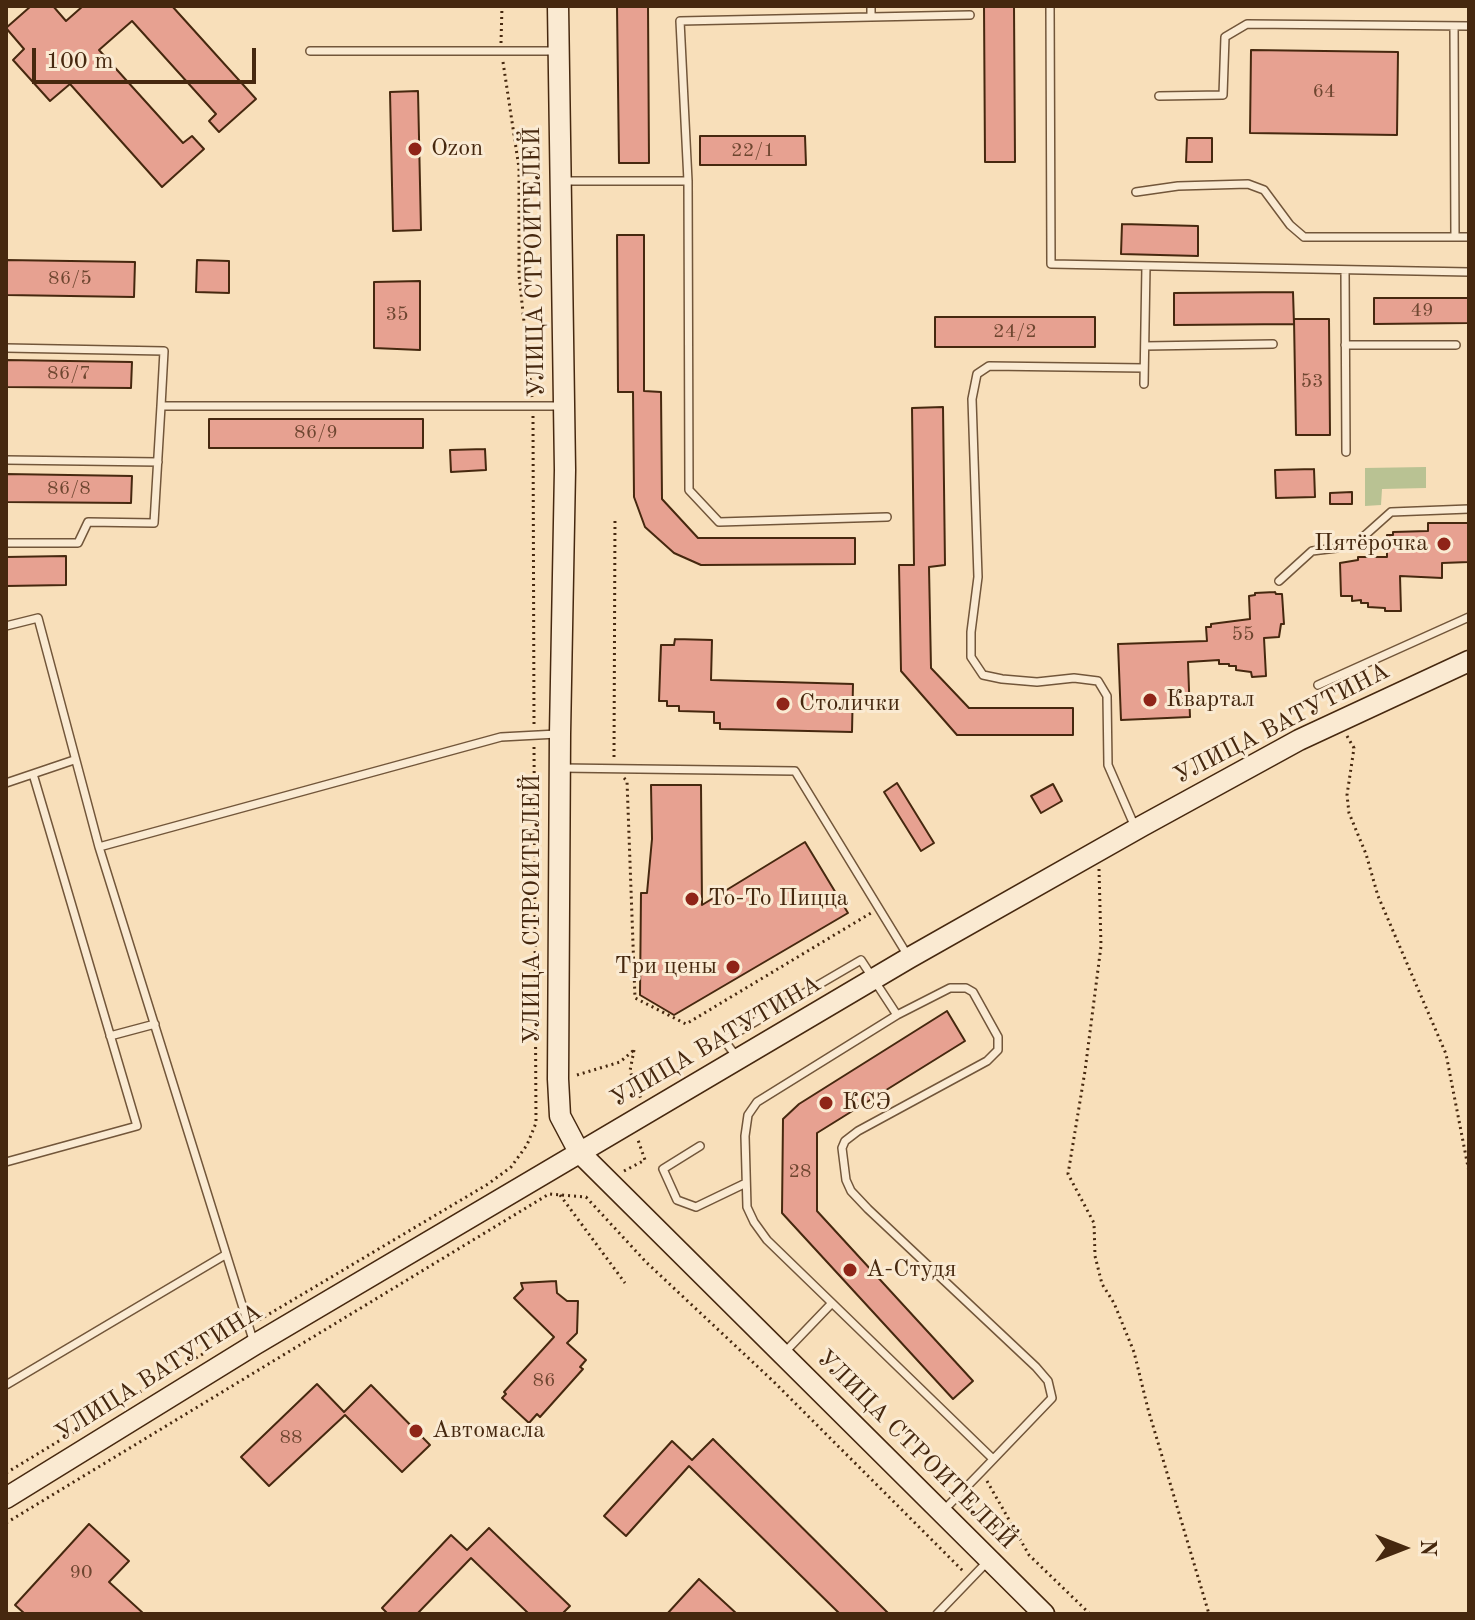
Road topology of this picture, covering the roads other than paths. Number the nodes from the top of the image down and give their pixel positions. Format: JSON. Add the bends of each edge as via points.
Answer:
{"nodes":[{"id":1,"x":558,"y":6,"type":"edge"},
{"id":2,"x":871,"y":6,"type":"edge"},
{"id":3,"x":1050,"y":6,"type":"edge"},
{"id":4,"x":970,"y":15,"type":"dead end"},
{"id":5,"x":871,"y":17,"type":"junction"},
{"id":6,"x":1454,"y":26,"type":"junction"},
{"id":7,"x":1469,"y":26,"type":"edge"},
{"id":8,"x":310,"y":51,"type":"dead end"},
{"id":9,"x":558,"y":51,"type":"junction"},
{"id":10,"x":1159,"y":96,"type":"dead end"},
{"id":11,"x":559,"y":181,"type":"junction"},
{"id":12,"x":688,"y":181,"type":"junction"},
{"id":13,"x":1136,"y":192,"type":"dead end"},
{"id":14,"x":1455,"y":237,"type":"junction"},
{"id":15,"x":1469,"y":237,"type":"edge"},
{"id":16,"x":1146,"y":266,"type":"junction"},
{"id":17,"x":1345,"y":270,"type":"junction"},
{"id":18,"x":1469,"y":272,"type":"edge"},
{"id":19,"x":1273,"y":344,"type":"dead end"},
{"id":20,"x":1345,"y":345,"type":"junction"},
{"id":21,"x":1456,"y":345,"type":"dead end"},
{"id":22,"x":1145,"y":346,"type":"junction"},
{"id":23,"x":6,"y":348,"type":"edge"},
{"id":24,"x":1144,"y":368,"type":"junction"},
{"id":25,"x":1144,"y":384,"type":"dead end"},
{"id":26,"x":161,"y":406,"type":"junction"},
{"id":27,"x":563,"y":406,"type":"junction"},
{"id":28,"x":1346,"y":452,"type":"dead end"},
{"id":29,"x":6,"y":460,"type":"edge"},
{"id":30,"x":158,"y":462,"type":"junction"},
{"id":31,"x":1469,"y":509,"type":"edge"},
{"id":32,"x":887,"y":517,"type":"dead end"},
{"id":33,"x":6,"y":543,"type":"edge"},
{"id":34,"x":1279,"y":581,"type":"dead end"},
{"id":35,"x":1469,"y":617,"type":"edge"},
{"id":36,"x":6,"y":626,"type":"edge"},
{"id":37,"x":1469,"y":661,"type":"edge"},
{"id":38,"x":1318,"y":685,"type":"dead end"},
{"id":39,"x":560,"y":734,"type":"junction"},
{"id":40,"x":74,"y":760,"type":"junction"},
{"id":41,"x":560,"y":768,"type":"junction"},
{"id":42,"x":33,"y":774,"type":"junction"},
{"id":43,"x":6,"y":783,"type":"edge"},
{"id":44,"x":1136,"y":829,"type":"junction"},
{"id":45,"x":99,"y":847,"type":"junction"},
{"id":46,"x":909,"y":958,"type":"junction"},
{"id":47,"x":874,"y":980,"type":"junction"},
{"id":48,"x":897,"y":1015,"type":"junction"},
{"id":49,"x":155,"y":1024,"type":"junction"},
{"id":50,"x":110,"y":1036,"type":"junction"},
{"id":51,"x":700,"y":1146,"type":"dead end"},
{"id":52,"x":579,"y":1152,"type":"junction"},
{"id":53,"x":6,"y":1162,"type":"edge"},
{"id":54,"x":746,"y":1183,"type":"junction"},
{"id":55,"x":225,"y":1255,"type":"junction"},
{"id":56,"x":832,"y":1303,"type":"junction"},
{"id":57,"x":251,"y":1336,"type":"junction"},
{"id":58,"x":783,"y":1354,"type":"junction"},
{"id":59,"x":6,"y":1385,"type":"edge"},
{"id":60,"x":993,"y":1459,"type":"junction"},
{"id":61,"x":6,"y":1498,"type":"edge"},
{"id":62,"x":942,"y":1512,"type":"junction"},
{"id":63,"x":990,"y":1560,"type":"junction"},
{"id":64,"x":937,"y":1614,"type":"edge"},
{"id":65,"x":1044,"y":1614,"type":"edge"}],
"edges":[{"from":1,"to":9,"type":"main road","name":"УЛИЦА СТРОИТЕЛЕЙ"},
{"from":2,"to":5,"type":"lane"},
{"from":3,"to":16,"type":"lane","via":[[1051,264]]},
{"from":4,"to":5,"type":"lane"},
{"from":5,"to":12,"type":"lane","via":[[680,21]]},
{"from":6,"to":7,"type":"lane"},
{"from":6,"to":10,"type":"lane","via":[[1247,24],[1225,37],[1223,95]]},
{"from":6,"to":14,"type":"lane"},
{"from":8,"to":9,"type":"lane"},
{"from":9,"to":11,"type":"main road","name":"УЛИЦА СТРОИТЕЛЕЙ"},
{"from":11,"to":12,"type":"lane"},
{"from":11,"to":27,"type":"main road","name":"УЛИЦА СТРОИТЕЛЕЙ"},
{"from":12,"to":32,"type":"lane","via":[[689,490],[719,522]]},
{"from":13,"to":14,"type":"lane","via":[[1248,184],[1264,190],[1304,237]]},
{"from":14,"to":15,"type":"lane"},
{"from":16,"to":17,"type":"lane"},
{"from":16,"to":22,"type":"lane"},
{"from":17,"to":18,"type":"lane"},
{"from":17,"to":20,"type":"lane"},
{"from":19,"to":22,"type":"lane"},
{"from":20,"to":21,"type":"lane"},
{"from":20,"to":28,"type":"lane"},
{"from":22,"to":24,"type":"lane"},
{"from":23,"to":26,"type":"lane","via":[[164,351]]},
{"from":24,"to":25,"type":"lane"},
{"from":24,"to":44,"type":"lane","via":[[989,366],[977,374],[972,399],[978,577],[971,657],[983,675],[1002,679],[1098,681],[1107,696],[1108,765]]},
{"from":26,"to":27,"type":"lane"},
{"from":26,"to":30,"type":"lane"},
{"from":27,"to":39,"type":"main road","name":"УЛИЦА СТРОИТЕЛЕЙ"},
{"from":29,"to":30,"type":"lane"},
{"from":30,"to":33,"type":"lane","via":[[154,523],[88,522],[78,543]]},
{"from":31,"to":34,"type":"lane","via":[[1391,512],[1353,546],[1312,551]]},
{"from":35,"to":38,"type":"lane"},
{"from":36,"to":40,"type":"lane","via":[[38,618]]},
{"from":37,"to":44,"type":"main road","name":"УЛИЦА ВАТУТИНА","via":[[1339,721]]},
{"from":39,"to":41,"type":"main road","name":"УЛИЦА СТРОИТЕЛЕЙ"},
{"from":39,"to":45,"type":"lane","via":[[501,737]]},
{"from":40,"to":42,"type":"lane"},
{"from":40,"to":45,"type":"lane"},
{"from":41,"to":46,"type":"lane","via":[[795,771]]},
{"from":41,"to":52,"type":"main road","name":"УЛИЦА СТРОИТЕЛЕЙ","via":[[558,1079],[560,1116]]},
{"from":42,"to":43,"type":"lane"},
{"from":42,"to":50,"type":"lane"},
{"from":44,"to":46,"type":"main road","name":"УЛИЦА ВАТУТИНА"},
{"from":45,"to":49,"type":"lane"},
{"from":46,"to":47,"type":"main road","name":"УЛИЦА ВАТУТИНА"},
{"from":47,"to":48,"type":"lane"},
{"from":47,"to":52,"type":"main road","name":"УЛИЦА ВАТУТИНА"},
{"from":48,"to":54,"type":"lane","via":[[757,1102],[748,1115],[745,1136]]},
{"from":48,"to":60,"type":"lane","via":[[950,988],[966,988],[998,1037],[998,1050],[987,1061],[858,1131],[842,1148],[851,1191],[1048,1381],[1052,1398]]},
{"from":49,"to":50,"type":"lane"},
{"from":49,"to":55,"type":"lane"},
{"from":50,"to":53,"type":"lane","via":[[137,1126]]},
{"from":51,"to":54,"type":"lane","via":[[663,1169],[677,1200],[696,1207]]},
{"from":52,"to":57,"type":"main road","name":"УЛИЦА ВАТУТИНА"},
{"from":52,"to":58,"type":"main road","name":"УЛИЦА СТРОИТЕЛЕЙ"},
{"from":54,"to":56,"type":"lane","via":[[754,1222]]},
{"from":55,"to":57,"type":"lane"},
{"from":55,"to":59,"type":"lane"},
{"from":56,"to":58,"type":"lane"},
{"from":56,"to":60,"type":"lane"},
{"from":57,"to":61,"type":"main road","name":"УЛИЦА ВАТУТИНА"},
{"from":58,"to":62,"type":"main road","name":"УЛИЦА СТРОИТЕЛЕЙ"},
{"from":60,"to":62,"type":"lane"},
{"from":62,"to":63,"type":"main road","name":"УЛИЦА СТРОИТЕЛЕЙ"},
{"from":63,"to":64,"type":"lane"},
{"from":63,"to":65,"type":"main road","name":"УЛИЦА СТРОИТЕЛЕЙ"}]}
